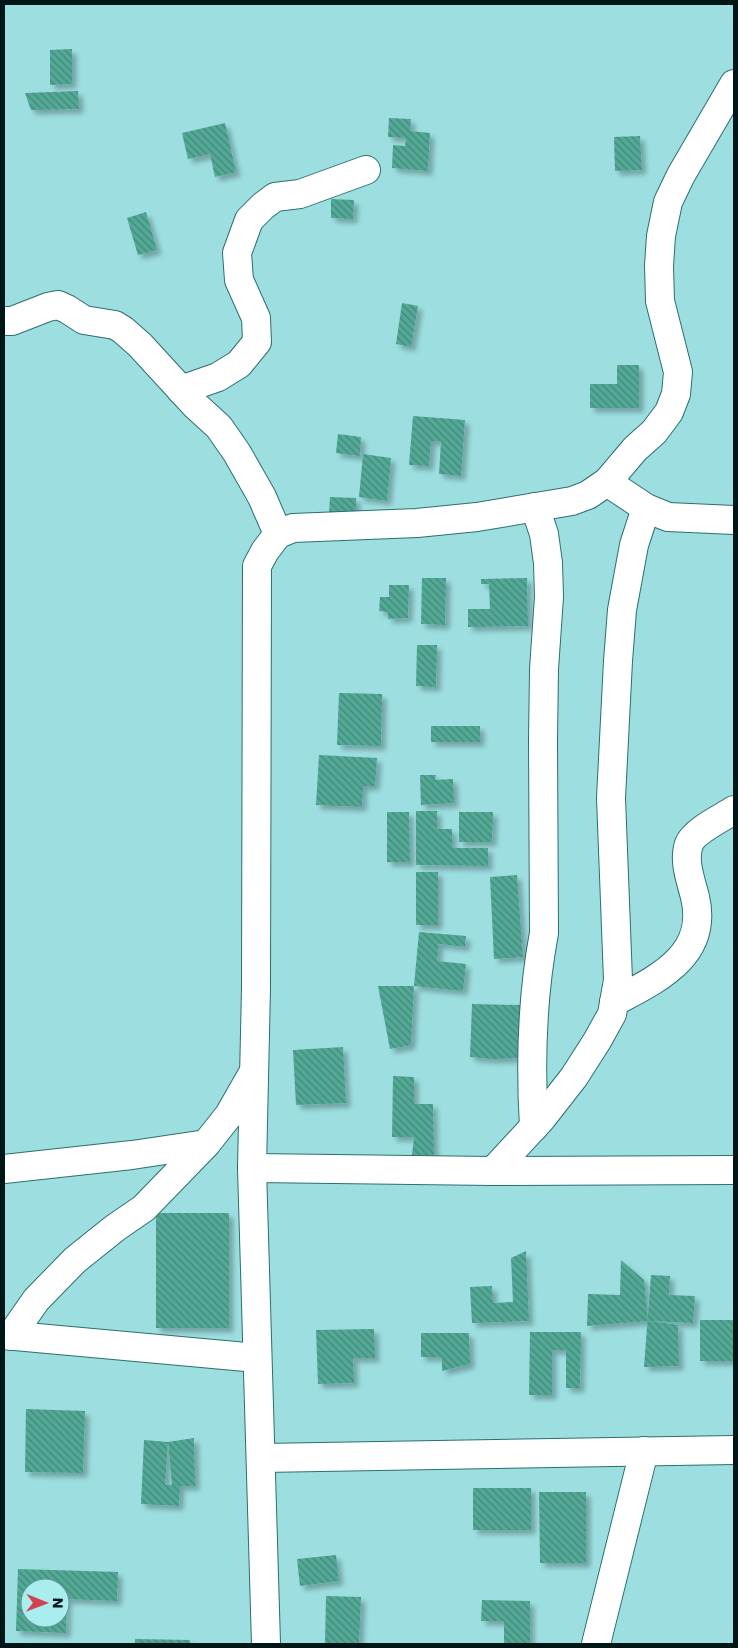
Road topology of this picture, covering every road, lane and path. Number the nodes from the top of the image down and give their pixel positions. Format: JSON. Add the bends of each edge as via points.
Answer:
{"nodes":[{"id":1,"x":734,"y":84,"type":"edge"},
{"id":2,"x":366,"y":170,"type":"dead end"},
{"id":3,"x":4,"y":321,"type":"edge"},
{"id":4,"x":181,"y":390,"type":"junction"},
{"id":5,"x":607,"y":482,"type":"junction"},
{"id":6,"x":534,"y":507,"type":"junction"},
{"id":7,"x":646,"y":508,"type":"junction"},
{"id":8,"x":734,"y":520,"type":"edge"},
{"id":9,"x":278,"y":534,"type":"junction"},
{"id":10,"x":734,"y":810,"type":"edge"},
{"id":11,"x":614,"y":1002,"type":"junction"},
{"id":12,"x":254,"y":1072,"type":"junction"},
{"id":13,"x":534,"y":1127,"type":"junction"},
{"id":14,"x":206,"y":1144,"type":"junction"},
{"id":15,"x":252,"y":1168,"type":"junction"},
{"id":16,"x":4,"y":1169,"type":"edge"},
{"id":17,"x":734,"y":1170,"type":"edge"},
{"id":18,"x":493,"y":1171,"type":"junction"},
{"id":19,"x":7,"y":1335,"type":"edge"},
{"id":20,"x":256,"y":1358,"type":"junction"},
{"id":21,"x":734,"y":1450,"type":"edge"},
{"id":22,"x":644,"y":1451,"type":"junction"},
{"id":23,"x":262,"y":1458,"type":"junction"},
{"id":24,"x":266,"y":1644,"type":"edge"},
{"id":25,"x":596,"y":1644,"type":"edge"}],
"edges":[{"from":1,"to":5,"type":"street","via":[[668,202],[661,236],[660,301],[678,372],[676,394],[664,419]]},
{"from":2,"to":4,"type":"street","via":[[300,194],[276,197],[249,220],[237,253],[238,280],[256,318],[257,342],[239,364],[218,377]]},
{"from":3,"to":4,"type":"street","via":[[58,305],[84,320],[115,325],[140,345]]},
{"from":4,"to":9,"type":"street","via":[[219,428],[237,453]]},
{"from":5,"to":6,"type":"street","via":[[572,501]]},
{"from":5,"to":7,"type":"street"},
{"from":6,"to":9,"type":"street","via":[[417,523],[294,528]]},
{"from":6,"to":13,"type":"street","via":[[544,534],[549,596],[544,669],[544,932],[532,1042]]},
{"from":7,"to":8,"type":"street","via":[[668,517]]},
{"from":7,"to":11,"type":"street","via":[[634,545],[622,610],[617,671],[611,798],[618,953]]},
{"from":9,"to":12,"type":"street","via":[[257,566]]},
{"from":10,"to":11,"type":"street","via":[[702,830],[689,844],[687,858],[698,914],[697,930],[689,948],[673,967]]},
{"from":11,"to":13,"type":"street","via":[[612,1014],[574,1077]]},
{"from":12,"to":14,"type":"street","via":[[229,1115]]},
{"from":12,"to":15,"type":"street"},
{"from":13,"to":18,"type":"street"},
{"from":14,"to":16,"type":"street"},
{"from":14,"to":19,"type":"street","via":[[144,1208],[75,1260]]},
{"from":15,"to":18,"type":"street"},
{"from":15,"to":20,"type":"street"},
{"from":17,"to":18,"type":"street"},
{"from":19,"to":20,"type":"street"},
{"from":20,"to":23,"type":"street"},
{"from":21,"to":22,"type":"street"},
{"from":22,"to":23,"type":"street"},
{"from":22,"to":25,"type":"street"},
{"from":23,"to":24,"type":"street"}]}
